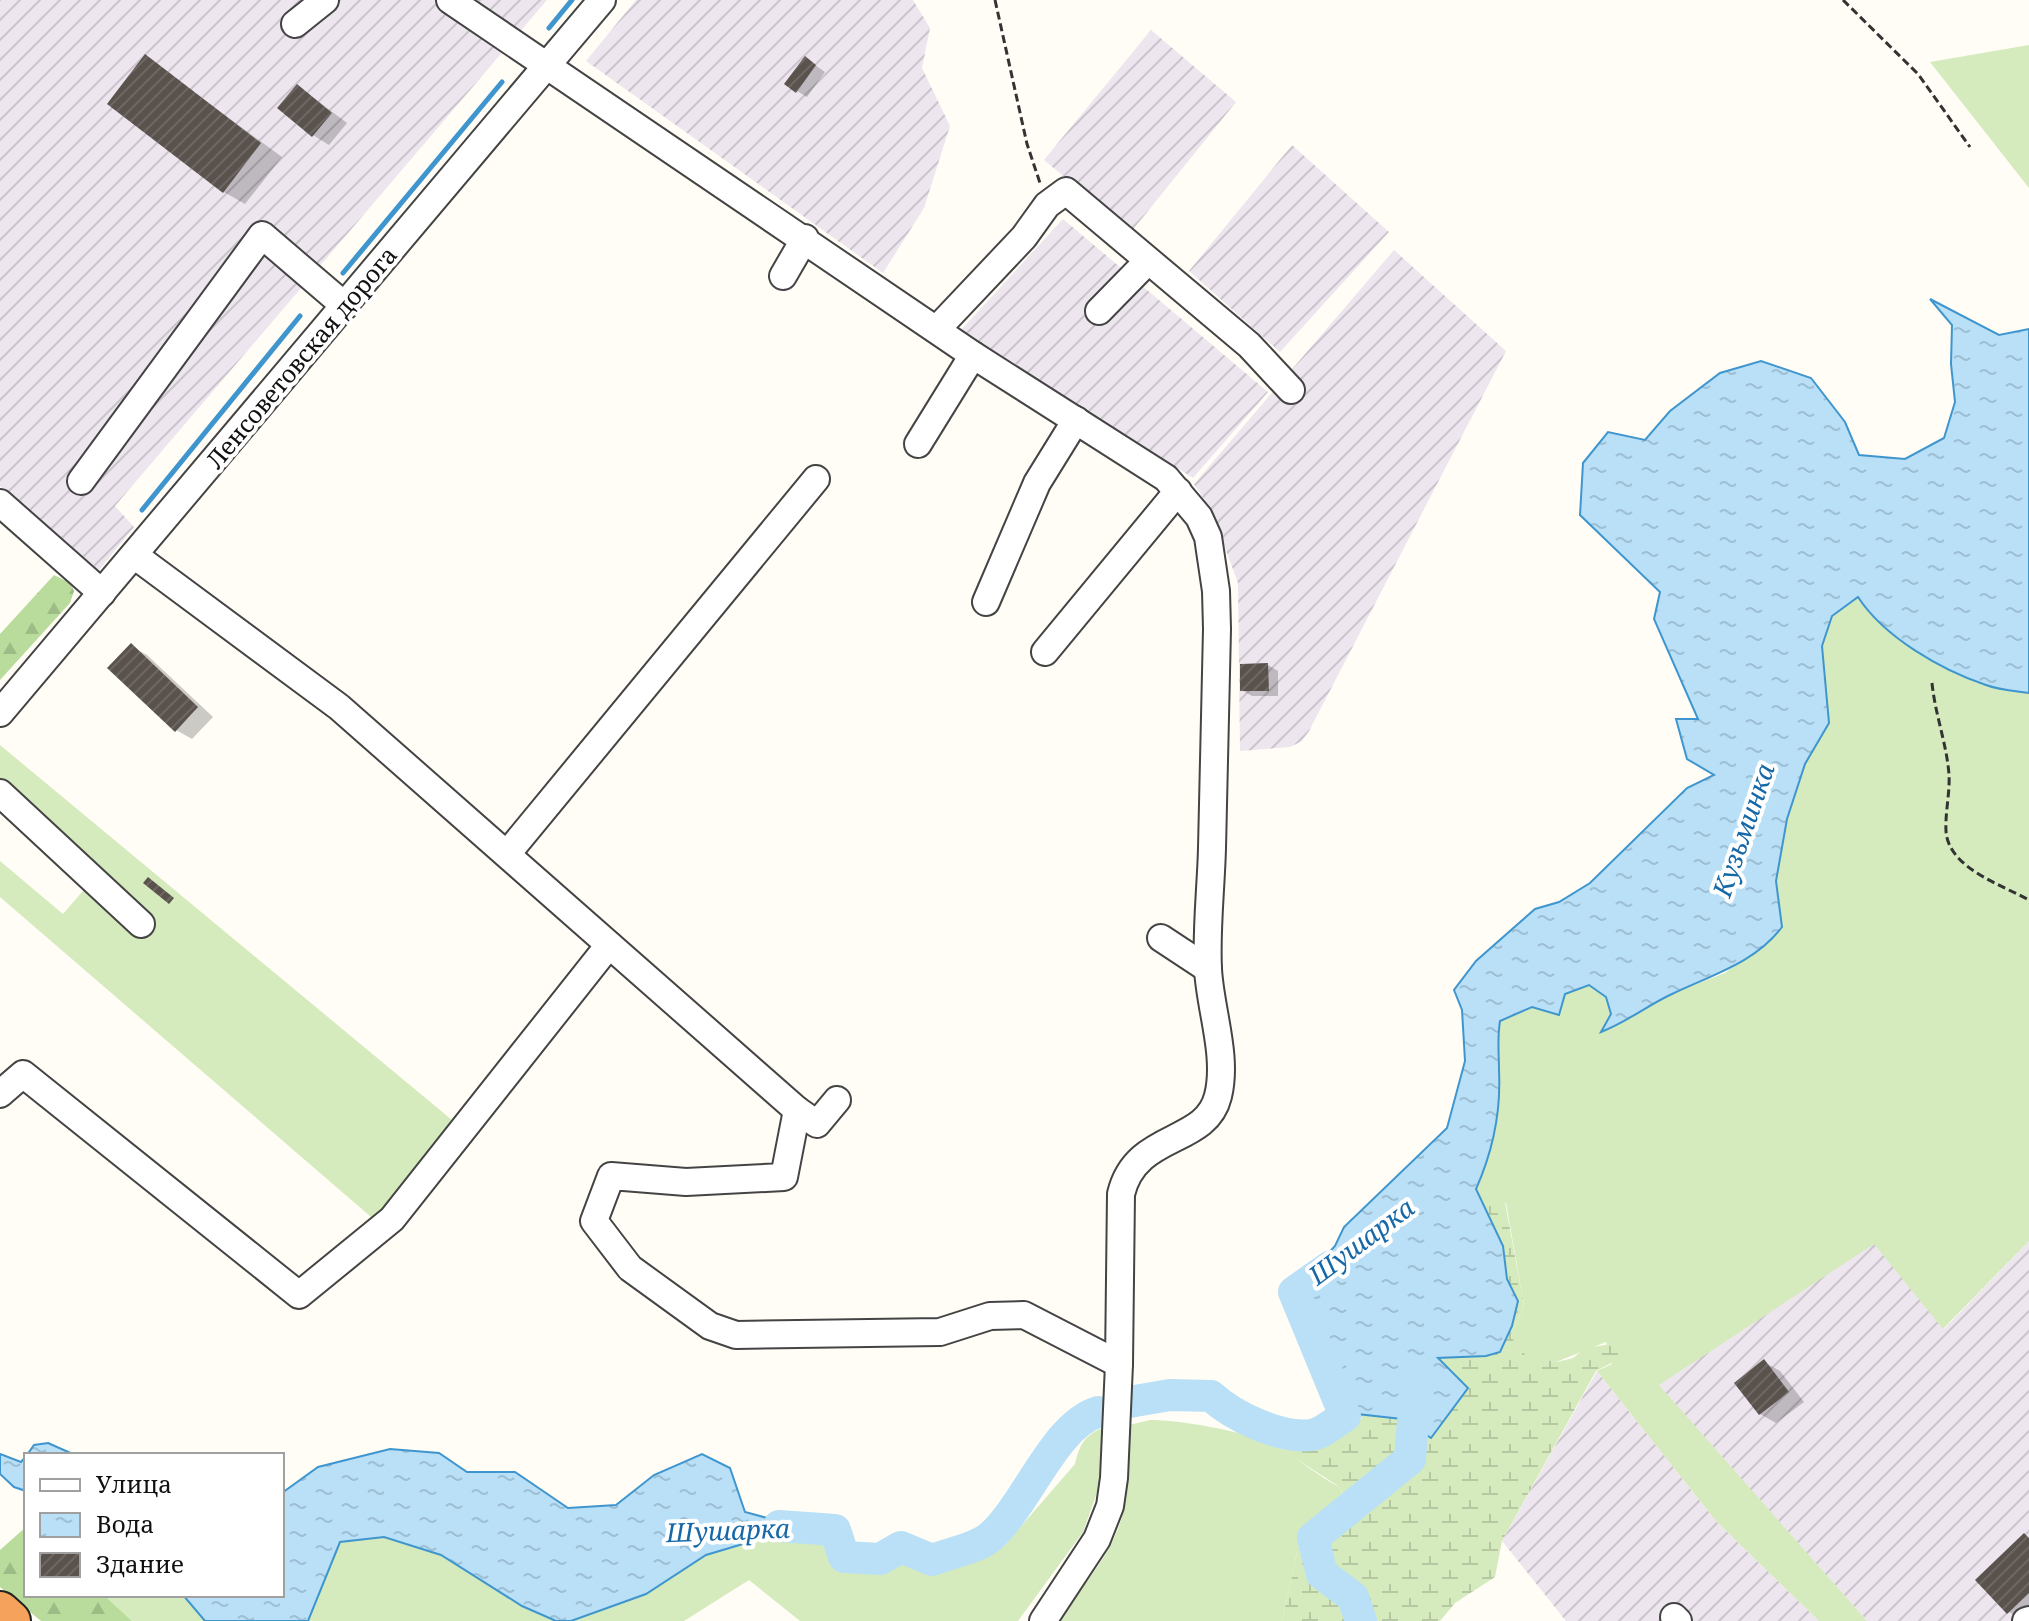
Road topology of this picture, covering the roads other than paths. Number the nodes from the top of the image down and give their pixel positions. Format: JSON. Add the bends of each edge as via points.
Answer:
{"nodes":[{"id":1,"x":325,"y":0,"type":"edge"},
{"id":2,"x":450,"y":0,"type":"edge"},
{"id":3,"x":602,"y":0,"type":"edge"},
{"id":4,"x":295,"y":24,"type":"dead end"},
{"id":5,"x":547,"y":67,"type":"junction"},
{"id":6,"x":805,"y":238,"type":"junction"},
{"id":7,"x":1147,"y":262,"type":"junction"},
{"id":8,"x":783,"y":276,"type":"dead end"},
{"id":9,"x":345,"y":306,"type":"junction"},
{"id":10,"x":1099,"y":311,"type":"dead end"},
{"id":11,"x":937,"y":329,"type":"junction"},
{"id":12,"x":973,"y":355,"type":"junction"},
{"id":13,"x":1291,"y":390,"type":"dead end"},
{"id":14,"x":1076,"y":420,"type":"junction"},
{"id":15,"x":918,"y":444,"type":"dead end"},
{"id":16,"x":816,"y":479,"type":"dead end"},
{"id":17,"x":81,"y":481,"type":"dead end"},
{"id":18,"x":1178,"y":491,"type":"junction"},
{"id":19,"x":0,"y":503,"type":"edge"},
{"id":20,"x":134,"y":555,"type":"junction"},
{"id":21,"x":102,"y":593,"type":"junction"},
{"id":22,"x":986,"y":602,"type":"dead end"},
{"id":23,"x":1045,"y":652,"type":"dead end"},
{"id":24,"x":0,"y":713,"type":"edge"},
{"id":25,"x":0,"y":793,"type":"edge"},
{"id":26,"x":507,"y":854,"type":"junction"},
{"id":27,"x":141,"y":924,"type":"dead end"},
{"id":28,"x":1161,"y":938,"type":"dead end"},
{"id":29,"x":609,"y":945,"type":"junction"},
{"id":30,"x":1208,"y":969,"type":"junction"},
{"id":31,"x":0,"y":1094,"type":"edge"},
{"id":32,"x":837,"y":1100,"type":"dead end"},
{"id":33,"x":797,"y":1110,"type":"junction"},
{"id":34,"x":1119,"y":1364,"type":"junction"},
{"id":35,"x":0,"y":1612,"type":"edge"},
{"id":36,"x":10,"y":1621,"type":"edge"},
{"id":37,"x":1043,"y":1621,"type":"edge"}],
"edges":[{"from":1,"to":4,"type":"street"},
{"from":2,"to":5,"type":"street"},
{"from":3,"to":5,"type":"street","name":"Ленсоветовская дорога"},
{"from":5,"to":6,"type":"street"},
{"from":5,"to":9,"type":"street","name":"Ленсоветовская дорога"},
{"from":6,"to":8,"type":"street"},
{"from":6,"to":11,"type":"street"},
{"from":7,"to":10,"type":"street"},
{"from":7,"to":11,"type":"street","via":[[1066,191],[1047,205],[1024,237]]},
{"from":7,"to":13,"type":"street","via":[[1249,345]]},
{"from":9,"to":17,"type":"street","via":[[262,235]]},
{"from":9,"to":20,"type":"street","name":"Ленсоветовская дорога"},
{"from":11,"to":12,"type":"street"},
{"from":12,"to":14,"type":"street"},
{"from":12,"to":15,"type":"street"},
{"from":14,"to":18,"type":"street","via":[[1151,466]]},
{"from":14,"to":22,"type":"street","via":[[1037,483]]},
{"from":16,"to":26,"type":"street"},
{"from":18,"to":23,"type":"street"},
{"from":18,"to":30,"type":"street","via":[[1208,537],[1216,591]]},
{"from":19,"to":21,"type":"street"},
{"from":20,"to":21,"type":"street","name":"Ленсоветовская дорога"},
{"from":20,"to":26,"type":"street","via":[[339,707]]},
{"from":21,"to":24,"type":"street","name":"Ленсоветовская дорога"},
{"from":25,"to":27,"type":"street"},
{"from":26,"to":29,"type":"street"},
{"from":28,"to":30,"type":"street"},
{"from":29,"to":31,"type":"street","via":[[392,1219],[299,1295],[23,1074]]},
{"from":29,"to":33,"type":"street"},
{"from":30,"to":34,"type":"street","via":[[1219,1092],[1214,1109],[1196,1125],[1150,1150],[1126,1174],[1121,1194]]},
{"from":32,"to":33,"type":"street","via":[[817,1124]]},
{"from":33,"to":34,"type":"street","via":[[784,1177],[686,1182],[611,1176],[594,1221],[630,1268],[710,1326],[736,1335],[940,1332],[1009,1314],[1042,1322]]},
{"from":34,"to":37,"type":"street","via":[[1110,1506],[1097,1539]]},
{"from":35,"to":36,"type":"highway"}]}
